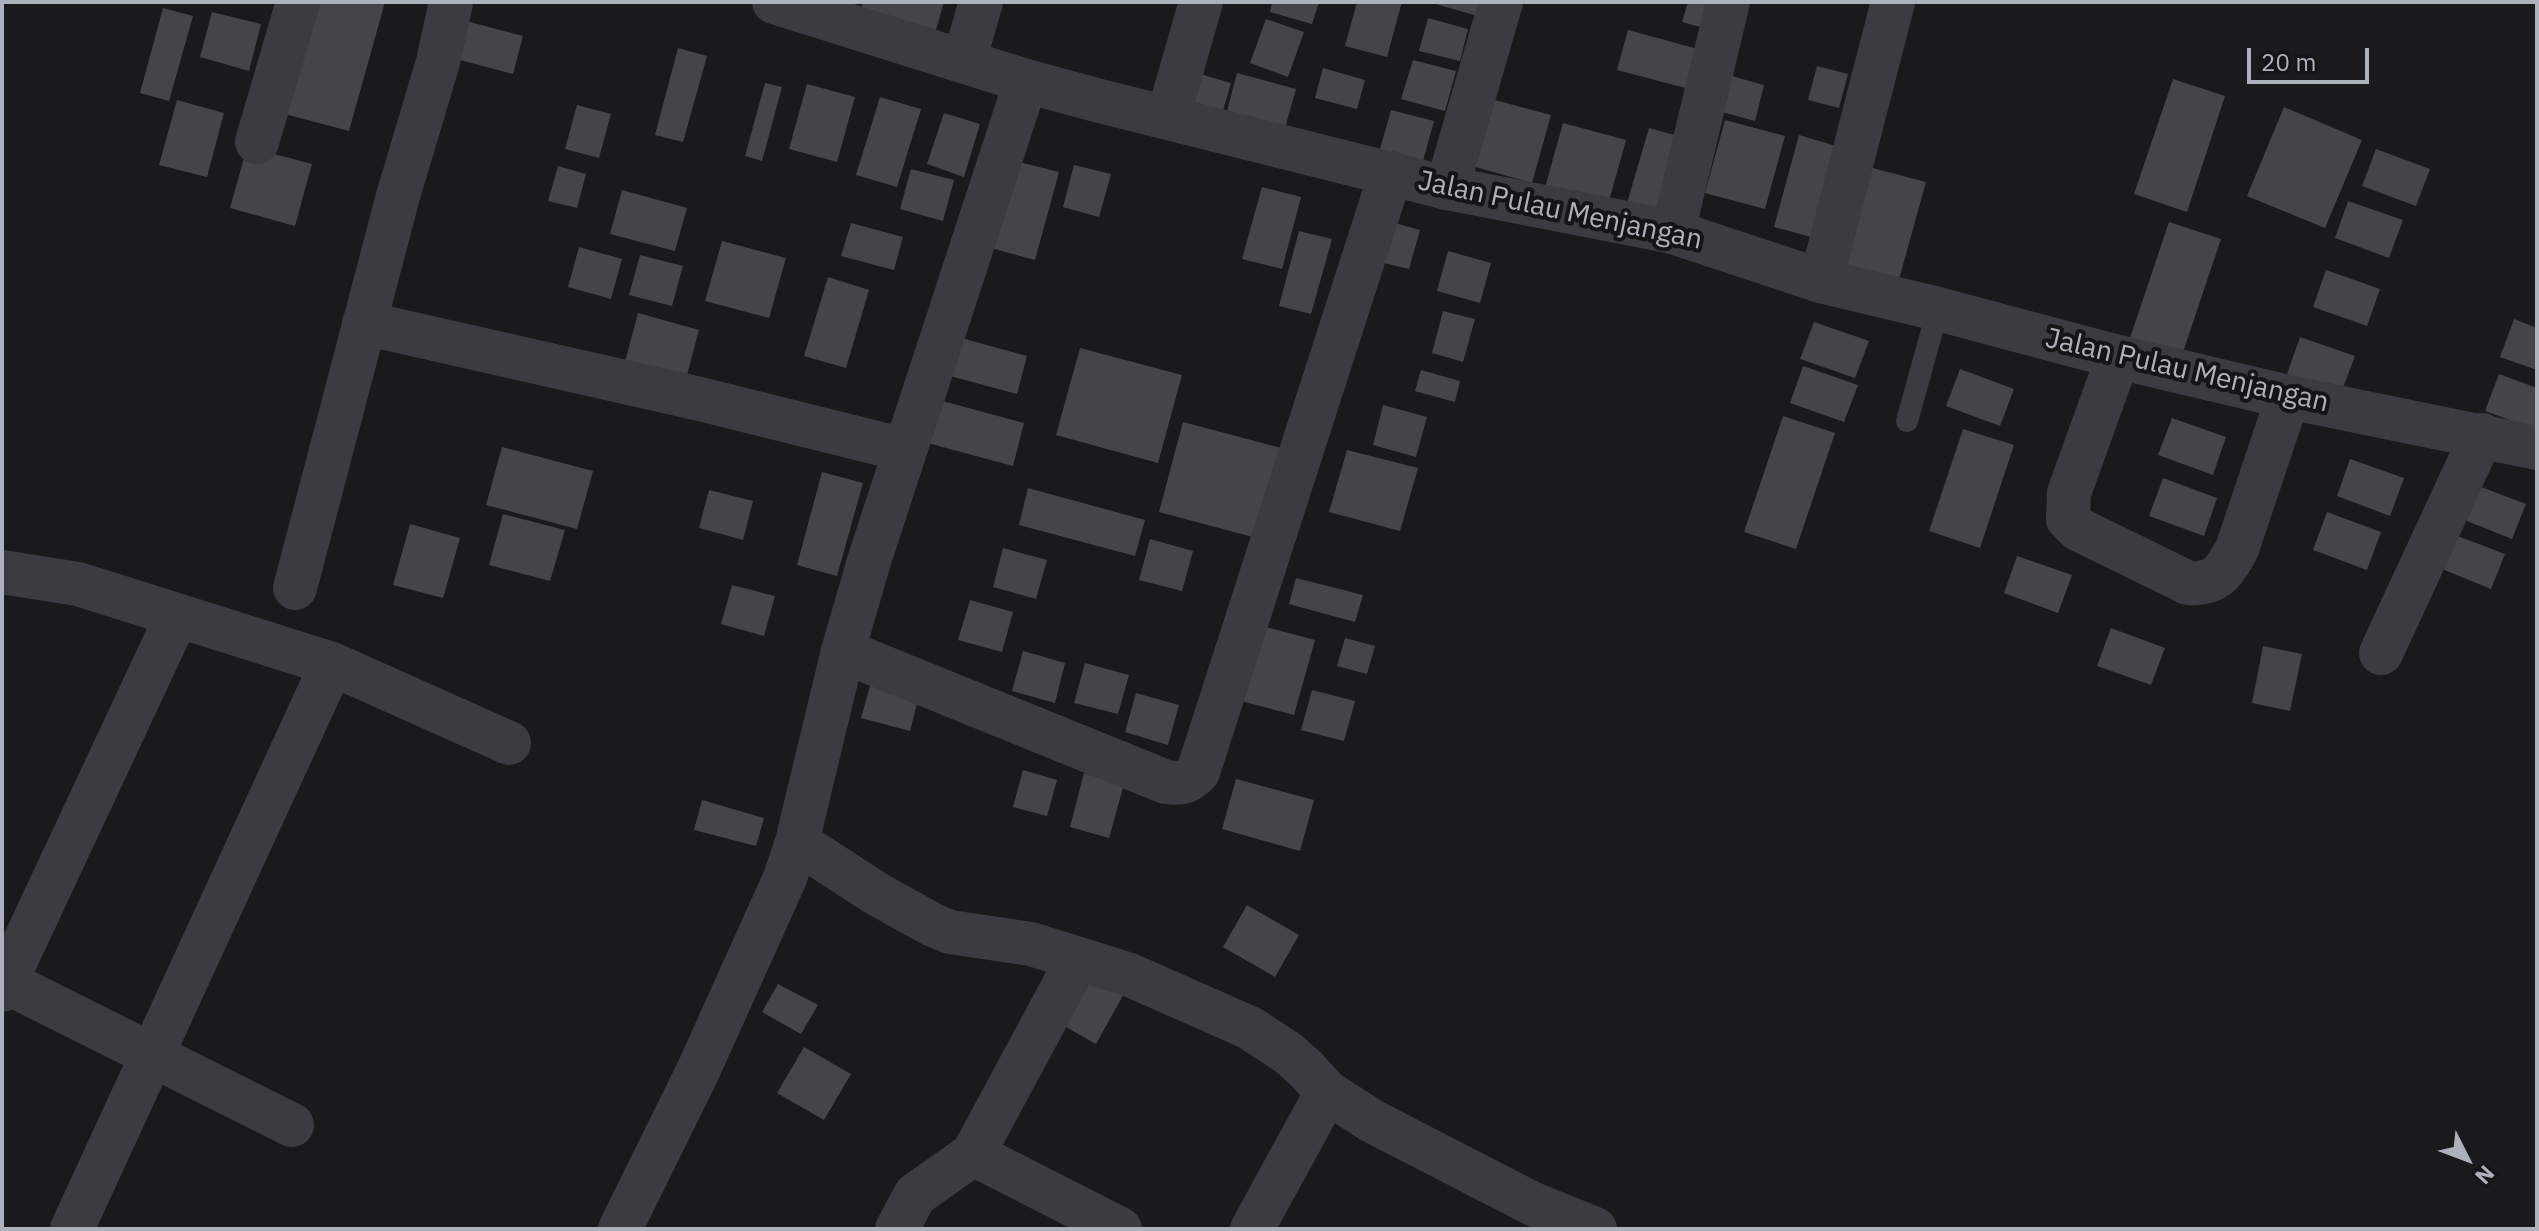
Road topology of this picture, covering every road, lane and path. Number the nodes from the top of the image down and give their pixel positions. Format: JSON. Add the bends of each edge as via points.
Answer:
{"nodes":[{"id":1,"x":298,"y":2,"type":"edge"},
{"id":2,"x":451,"y":2,"type":"edge"},
{"id":3,"x":774,"y":2,"type":"edge"},
{"id":4,"x":981,"y":2,"type":"edge"},
{"id":5,"x":1201,"y":2,"type":"edge"},
{"id":6,"x":1501,"y":2,"type":"edge"},
{"id":7,"x":1728,"y":2,"type":"edge"},
{"id":8,"x":1893,"y":2,"type":"edge"},
{"id":9,"x":964,"y":61,"type":"junction"},
{"id":10,"x":1026,"y":81,"type":"junction"},
{"id":11,"x":1168,"y":117,"type":"junction"},
{"id":12,"x":257,"y":142,"type":"dead end"},
{"id":13,"x":1391,"y":173,"type":"junction"},
{"id":14,"x":1447,"y":188,"type":"junction"},
{"id":15,"x":1673,"y":232,"type":"junction"},
{"id":16,"x":1821,"y":281,"type":"junction"},
{"id":17,"x":1938,"y":309,"type":"junction"},
{"id":18,"x":364,"y":323,"type":"junction"},
{"id":19,"x":2118,"y":357,"type":"junction"},
{"id":20,"x":2288,"y":397,"type":"junction"},
{"id":21,"x":1907,"y":421,"type":"dead end"},
{"id":22,"x":2482,"y":435,"type":"junction"},
{"id":23,"x":2537,"y":448,"type":"edge"},
{"id":24,"x":905,"y":450,"type":"junction"},
{"id":25,"x":7,"y":585,"type":"edge"},
{"id":26,"x":295,"y":588,"type":"dead end"},
{"id":27,"x":177,"y":616,"type":"junction"},
{"id":28,"x":843,"y":651,"type":"junction"},
{"id":29,"x":2381,"y":653,"type":"dead end"},
{"id":30,"x":332,"y":664,"type":"junction"},
{"id":31,"x":509,"y":743,"type":"dead end"},
{"id":32,"x":797,"y":842,"type":"junction"},
{"id":33,"x":1078,"y":959,"type":"junction"},
{"id":34,"x":3,"y":984,"type":"edge"},
{"id":35,"x":151,"y":1057,"type":"junction"},
{"id":36,"x":1327,"y":1092,"type":"junction"},
{"id":37,"x":292,"y":1125,"type":"dead end"},
{"id":38,"x":973,"y":1154,"type":"junction"},
{"id":39,"x":1526,"y":1217,"type":"edge"},
{"id":40,"x":72,"y":1229,"type":"edge"},
{"id":41,"x":620,"y":1229,"type":"edge"},
{"id":42,"x":897,"y":1229,"type":"edge"},
{"id":43,"x":1120,"y":1229,"type":"edge"},
{"id":44,"x":1252,"y":1229,"type":"edge"},
{"id":45,"x":1595,"y":1229,"type":"edge"}],
"edges":[{"from":1,"to":12,"type":"street"},
{"from":2,"to":18,"type":"street"},
{"from":3,"to":9,"type":"street","name":"Jalan Pulau Menjangan"},
{"from":4,"to":9,"type":"street"},
{"from":5,"to":11,"type":"street"},
{"from":6,"to":14,"type":"street"},
{"from":7,"to":15,"type":"street"},
{"from":8,"to":16,"type":"street"},
{"from":9,"to":10,"type":"street","name":"Jalan Pulau Menjangan"},
{"from":10,"to":11,"type":"street","name":"Jalan Pulau Menjangan"},
{"from":10,"to":24,"type":"street"},
{"from":11,"to":13,"type":"street","name":"Jalan Pulau Menjangan"},
{"from":13,"to":14,"type":"street","name":"Jalan Pulau Menjangan"},
{"from":13,"to":28,"type":"street","via":[[1198,772],[1190,781],[1166,782]]},
{"from":14,"to":15,"type":"street","name":"Jalan Pulau Menjangan"},
{"from":15,"to":16,"type":"street","name":"Jalan Pulau Menjangan"},
{"from":16,"to":17,"type":"street","name":"Jalan Pulau Menjangan"},
{"from":17,"to":19,"type":"street","name":"Jalan Pulau Menjangan"},
{"from":17,"to":21,"type":"lane"},
{"from":18,"to":24,"type":"street"},
{"from":18,"to":26,"type":"street"},
{"from":19,"to":20,"type":"street","name":"Jalan Pulau Menjangan"},
{"from":19,"to":20,"type":"street","via":[[2069,493],[2068,519],[2078,529],[2188,583],[2216,579],[2232,558]]},
{"from":20,"to":22,"type":"street","name":"Jalan Pulau Menjangan"},
{"from":22,"to":23,"type":"street","name":"Jalan Pulau Menjangan"},
{"from":22,"to":29,"type":"street"},
{"from":24,"to":28,"type":"street"},
{"from":25,"to":27,"type":"street","via":[[78,584]]},
{"from":27,"to":30,"type":"street"},
{"from":27,"to":34,"type":"street"},
{"from":28,"to":32,"type":"street"},
{"from":30,"to":31,"type":"street"},
{"from":30,"to":35,"type":"street"},
{"from":32,"to":33,"type":"street","via":[[933,925]]},
{"from":32,"to":41,"type":"street","via":[[698,1071]]},
{"from":33,"to":36,"type":"street","via":[[1130,975],[1250,1028],[1288,1053]]},
{"from":33,"to":38,"type":"street"},
{"from":34,"to":35,"type":"street"},
{"from":35,"to":37,"type":"street"},
{"from":35,"to":40,"type":"street"},
{"from":36,"to":39,"type":"street"},
{"from":36,"to":44,"type":"street"},
{"from":38,"to":42,"type":"street","via":[[915,1195]]},
{"from":38,"to":43,"type":"street"},
{"from":39,"to":45,"type":"street"}]}
